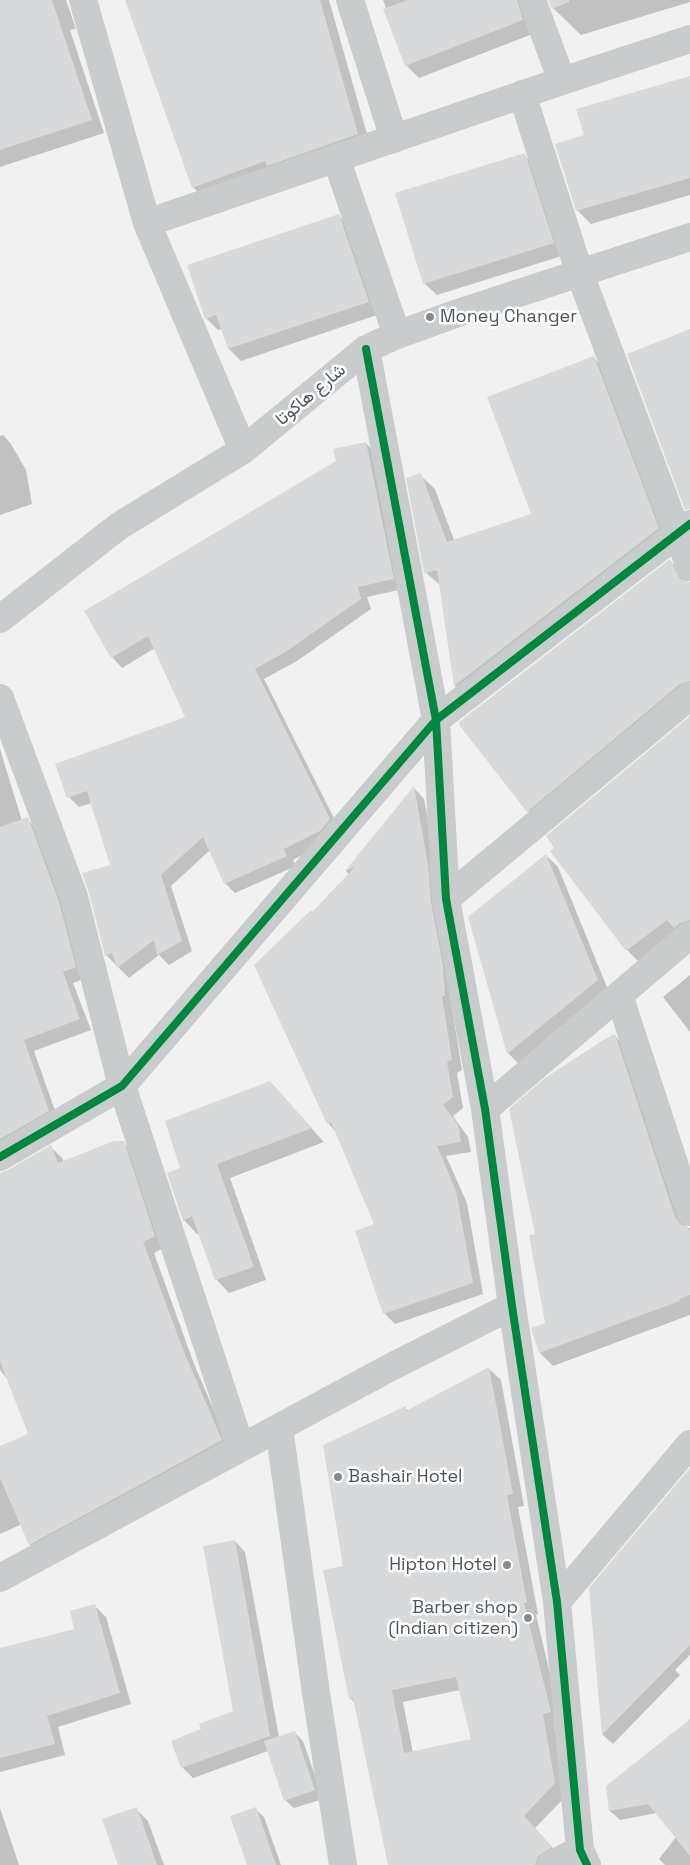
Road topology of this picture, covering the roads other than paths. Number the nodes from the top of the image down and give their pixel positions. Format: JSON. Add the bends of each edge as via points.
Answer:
{"nodes":[{"id":1,"x":84,"y":0,"type":"edge"},
{"id":2,"x":350,"y":0,"type":"edge"},
{"id":3,"x":532,"y":0,"type":"edge"},
{"id":4,"x":690,"y":39,"type":"edge"},
{"id":5,"x":562,"y":81,"type":"junction"},
{"id":6,"x":522,"y":94,"type":"junction"},
{"id":7,"x":394,"y":139,"type":"junction"},
{"id":8,"x":336,"y":158,"type":"junction"},
{"id":9,"x":147,"y":223,"type":"junction"},
{"id":10,"x":690,"y":237,"type":"edge"},
{"id":11,"x":580,"y":274,"type":"junction"},
{"id":12,"x":397,"y":335,"type":"junction"},
{"id":13,"x":366,"y":349,"type":"junction"},
{"id":14,"x":243,"y":450,"type":"junction"},
{"id":15,"x":683,"y":529,"type":"edge"},
{"id":16,"x":690,"y":567,"type":"edge"},
{"id":17,"x":0,"y":619,"type":"edge"},
{"id":18,"x":690,"y":696,"type":"edge"},
{"id":19,"x":0,"y":698,"type":"edge"},
{"id":20,"x":436,"y":720,"type":"junction"},
{"id":21,"x":446,"y":899,"type":"junction"},
{"id":22,"x":690,"y":935,"type":"edge"},
{"id":23,"x":619,"y":994,"type":"junction"},
{"id":24,"x":122,"y":1086,"type":"junction"},
{"id":25,"x":485,"y":1109,"type":"junction"},
{"id":26,"x":0,"y":1158,"type":"edge"},
{"id":27,"x":690,"y":1212,"type":"edge"},
{"id":28,"x":512,"y":1306,"type":"junction"},
{"id":29,"x":279,"y":1428,"type":"junction"},
{"id":30,"x":690,"y":1444,"type":"edge"},
{"id":31,"x":241,"y":1448,"type":"junction"},
{"id":32,"x":0,"y":1578,"type":"edge"},
{"id":33,"x":557,"y":1602,"type":"junction"},
{"id":34,"x":583,"y":1858,"type":"edge"},
{"id":35,"x":343,"y":1865,"type":"edge"},
{"id":36,"x":552,"y":1865,"type":"edge"}],
"edges":[{"from":1,"to":9,"type":"street"},
{"from":2,"to":7,"type":"street"},
{"from":3,"to":5,"type":"street"},
{"from":4,"to":5,"type":"street"},
{"from":5,"to":6,"type":"street"},
{"from":6,"to":7,"type":"street"},
{"from":6,"to":11,"type":"street"},
{"from":7,"to":8,"type":"street"},
{"from":8,"to":9,"type":"street"},
{"from":8,"to":12,"type":"street"},
{"from":9,"to":14,"type":"street"},
{"from":10,"to":11,"type":"street","name":"شارع هاكوتا"},
{"from":11,"to":12,"type":"street","name":"شارع هاكوتا"},
{"from":11,"to":15,"type":"street"},
{"from":12,"to":13,"type":"street","name":"شارع هاكوتا"},
{"from":13,"to":14,"type":"street","name":"شارع هاكوتا"},
{"from":13,"to":20,"type":"street"},
{"from":14,"to":17,"type":"street","name":"شارع هاكوتا","via":[[119,526]]},
{"from":15,"to":16,"type":"street"},
{"from":15,"to":20,"type":"street"},
{"from":18,"to":21,"type":"street"},
{"from":19,"to":24,"type":"street","via":[[74,897]]},
{"from":20,"to":21,"type":"street"},
{"from":20,"to":24,"type":"street"},
{"from":21,"to":25,"type":"street"},
{"from":22,"to":23,"type":"street"},
{"from":23,"to":25,"type":"street"},
{"from":23,"to":27,"type":"street"},
{"from":24,"to":26,"type":"street"},
{"from":24,"to":31,"type":"street"},
{"from":25,"to":28,"type":"street"},
{"from":28,"to":29,"type":"street"},
{"from":28,"to":33,"type":"street"},
{"from":29,"to":31,"type":"street"},
{"from":29,"to":35,"type":"street"},
{"from":30,"to":33,"type":"street"},
{"from":31,"to":32,"type":"street"},
{"from":33,"to":34,"type":"street"},
{"from":34,"to":36,"type":"street"}]}
